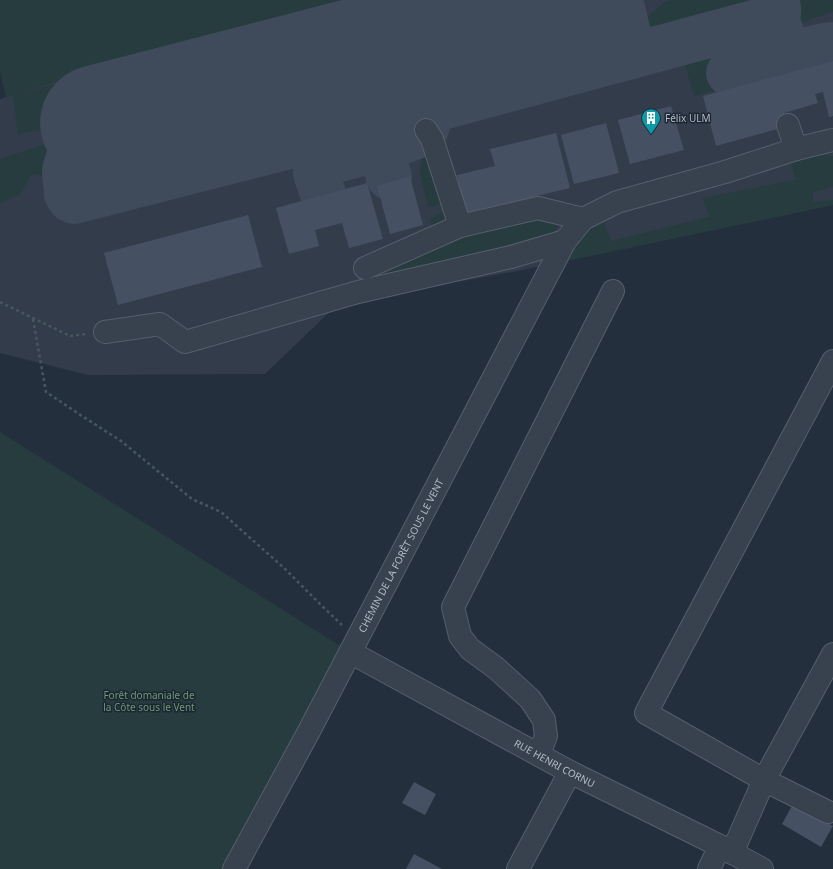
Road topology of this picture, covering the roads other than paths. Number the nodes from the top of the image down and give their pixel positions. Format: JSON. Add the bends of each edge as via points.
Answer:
{"nodes":[{"id":1,"x":788,"y":125,"type":"dead end"},
{"id":2,"x":426,"y":130,"type":"dead end"},
{"id":3,"x":833,"y":140,"type":"edge"},
{"id":4,"x":796,"y":149,"type":"junction"},
{"id":5,"x":583,"y":219,"type":"junction"},
{"id":6,"x":460,"y":226,"type":"junction"},
{"id":7,"x":565,"y":241,"type":"junction"},
{"id":8,"x":365,"y":268,"type":"dead end"},
{"id":9,"x":613,"y":291,"type":"dead end"},
{"id":10,"x":105,"y":332,"type":"dead end"},
{"id":11,"x":833,"y":361,"type":"edge"},
{"id":12,"x":354,"y":646,"type":"junction"},
{"id":13,"x":833,"y":654,"type":"edge"},
{"id":14,"x":538,"y":754,"type":"junction"},
{"id":15,"x":570,"y":772,"type":"junction"},
{"id":16,"x":764,"y":780,"type":"junction"},
{"id":17,"x":828,"y":812,"type":"dead end"},
{"id":18,"x":726,"y":850,"type":"junction"},
{"id":19,"x":234,"y":869,"type":"edge"},
{"id":20,"x":518,"y":869,"type":"edge"},
{"id":21,"x":709,"y":869,"type":"edge"},
{"id":22,"x":762,"y":869,"type":"edge"}],
"edges":[{"from":1,"to":4,"type":"street"},
{"from":2,"to":6,"type":"street","via":[[432,139]]},
{"from":3,"to":4,"type":"street"},
{"from":4,"to":5,"type":"street","via":[[617,202]]},
{"from":5,"to":6,"type":"street","via":[[538,208]]},
{"from":5,"to":7,"type":"street","name":"CHEMIN DE LA FORÊT SOUS LE VENT"},
{"from":6,"to":8,"type":"street"},
{"from":7,"to":10,"type":"street","via":[[511,257],[358,292],[184,342],[160,324]]},
{"from":7,"to":12,"type":"street","name":"CHEMIN DE LA FORÊT SOUS LE VENT"},
{"from":9,"to":14,"type":"street","via":[[453,607],[460,636],[470,649],[496,668],[530,699],[544,720],[546,736]]},
{"from":11,"to":16,"type":"street","via":[[646,713]]},
{"from":12,"to":14,"type":"street","name":"RUE HENRI CORNU"},
{"from":12,"to":19,"type":"street","name":"CHEMIN DE LA FORÊT SOUS LE VENT"},
{"from":13,"to":16,"type":"street"},
{"from":14,"to":15,"type":"street","name":"RUE HENRI CORNU"},
{"from":15,"to":18,"type":"street","name":"RUE HENRI CORNU"},
{"from":15,"to":20,"type":"street"},
{"from":16,"to":17,"type":"street"},
{"from":16,"to":18,"type":"street"},
{"from":18,"to":21,"type":"street"},
{"from":18,"to":22,"type":"street","name":"RUE HENRI CORNU"}]}
